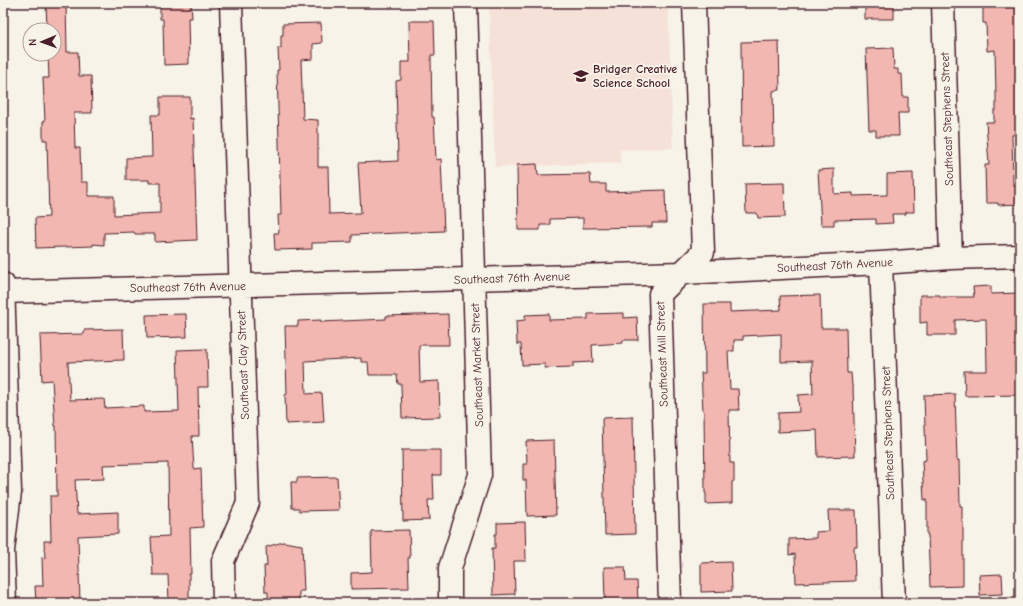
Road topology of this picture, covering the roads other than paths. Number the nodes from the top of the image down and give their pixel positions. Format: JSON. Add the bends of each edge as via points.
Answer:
{"nodes":[{"id":1,"x":231,"y":3,"type":"edge"},
{"id":2,"x":466,"y":3,"type":"edge"},
{"id":3,"x":694,"y":3,"type":"edge"},
{"id":4,"x":943,"y":3,"type":"edge"},
{"id":5,"x":1020,"y":256,"type":"edge"},
{"id":6,"x":951,"y":258,"type":"junction"},
{"id":7,"x":881,"y":263,"type":"junction"},
{"id":8,"x":682,"y":273,"type":"junction"},
{"id":9,"x":475,"y":279,"type":"junction"},
{"id":10,"x":3,"y":284,"type":"edge"},
{"id":11,"x":240,"y":286,"type":"junction"},
{"id":12,"x":3,"y":292,"type":"edge"},
{"id":13,"x":5,"y":603,"type":"edge"},
{"id":14,"x":224,"y":603,"type":"edge"},
{"id":15,"x":450,"y":603,"type":"edge"},
{"id":16,"x":670,"y":603,"type":"edge"},
{"id":17,"x":894,"y":603,"type":"edge"}],
"edges":[{"from":1,"to":11,"type":"street","name":"Southeast Clay Street"},
{"from":2,"to":9,"type":"street","name":"Southeast Market Street"},
{"from":3,"to":8,"type":"street","name":"Southeast Mill Street","via":[[703,252]]},
{"from":4,"to":6,"type":"street","name":"Southeast Stephens Street"},
{"from":5,"to":6,"type":"street","name":"Southeast 76th Avenue"},
{"from":6,"to":7,"type":"street","name":"Southeast 76th Avenue"},
{"from":7,"to":8,"type":"street","name":"Southeast 76th Avenue"},
{"from":7,"to":17,"type":"street","name":"Southeast Stephens Street"},
{"from":8,"to":9,"type":"street","name":"Southeast 76th Avenue"},
{"from":8,"to":16,"type":"street","name":"Southeast Mill Street","via":[[660,294]]},
{"from":9,"to":11,"type":"street","name":"Southeast 76th Avenue"},
{"from":9,"to":15,"type":"street","name":"Southeast Market Street","via":[[480,475],[450,568]]},
{"from":10,"to":12,"type":"street"},
{"from":11,"to":12,"type":"street","name":"Southeast 76th Avenue"},
{"from":11,"to":14,"type":"street","name":"Southeast Clay Street","via":[[248,503],[223,561]]},
{"from":12,"to":13,"type":"street","via":[[10,492],[3,551]]}]}
